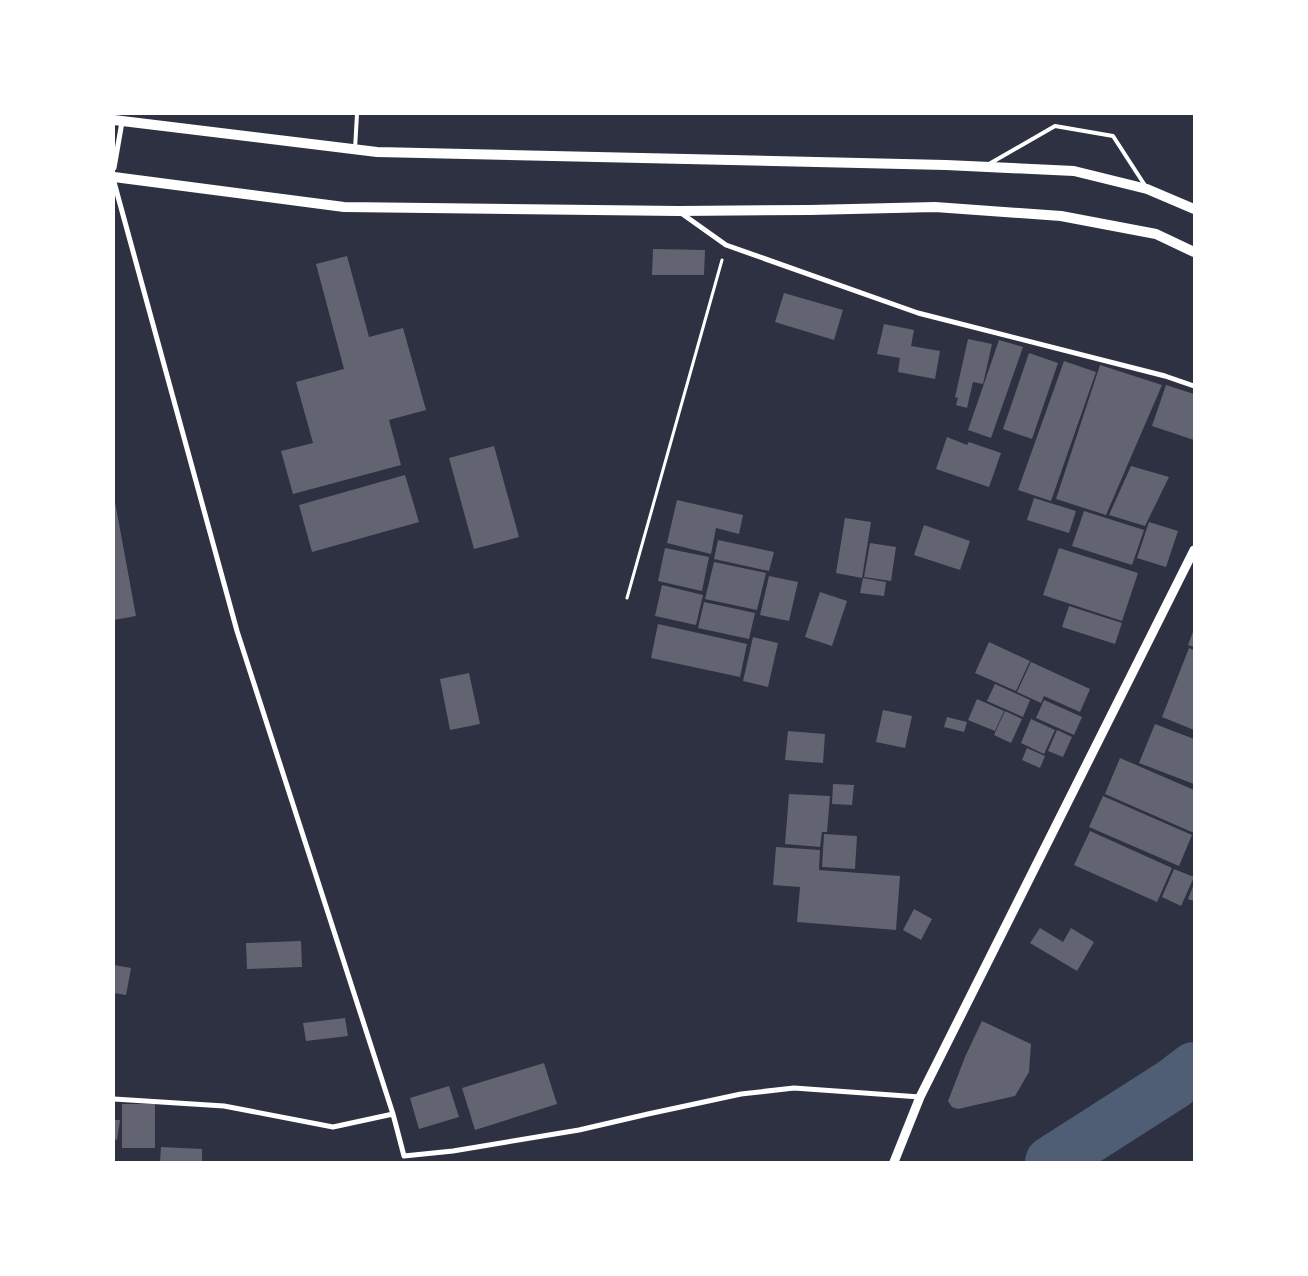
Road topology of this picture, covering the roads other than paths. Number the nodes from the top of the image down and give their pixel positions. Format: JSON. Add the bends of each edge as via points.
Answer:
{"nodes":[{"id":1,"x":357,"y":114,"type":"edge"},
{"id":2,"x":118,"y":121,"type":"edge"},
{"id":3,"x":355,"y":149,"type":"junction"},
{"id":4,"x":984,"y":166,"type":"junction"},
{"id":5,"x":114,"y":168,"type":"edge"},
{"id":6,"x":114,"y":177,"type":"edge"},
{"id":7,"x":114,"y":182,"type":"edge"},
{"id":8,"x":1147,"y":189,"type":"junction"},
{"id":9,"x":1194,"y":209,"type":"edge"},
{"id":10,"x":679,"y":211,"type":"junction"},
{"id":11,"x":1194,"y":252,"type":"edge"},
{"id":12,"x":1194,"y":386,"type":"edge"},
{"id":13,"x":1194,"y":550,"type":"edge"},
{"id":14,"x":920,"y":1097,"type":"junction"},
{"id":15,"x":114,"y":1099,"type":"edge"},
{"id":16,"x":393,"y":1114,"type":"junction"},
{"id":17,"x":894,"y":1162,"type":"edge"}],
"edges":[{"from":1,"to":3,"type":"lane"},
{"from":2,"to":3,"type":"main road"},
{"from":2,"to":5,"type":"street"},
{"from":3,"to":4,"type":"main road"},
{"from":4,"to":8,"type":"main road","via":[[1074,171]]},
{"from":4,"to":8,"type":"lane","via":[[1056,126],[1114,136]]},
{"from":6,"to":10,"type":"main road","via":[[344,208]]},
{"from":7,"to":16,"type":"street","via":[[237,631]]},
{"from":8,"to":9,"type":"main road"},
{"from":10,"to":11,"type":"main road","via":[[935,208],[1060,216],[1156,234]]},
{"from":10,"to":12,"type":"street","via":[[726,245],[918,312]]},
{"from":13,"to":14,"type":"street"},
{"from":14,"to":16,"type":"street","via":[[804,1088],[741,1094],[578,1130],[404,1156]]},
{"from":14,"to":17,"type":"street"},
{"from":15,"to":16,"type":"street","via":[[224,1106],[333,1127]]}]}
